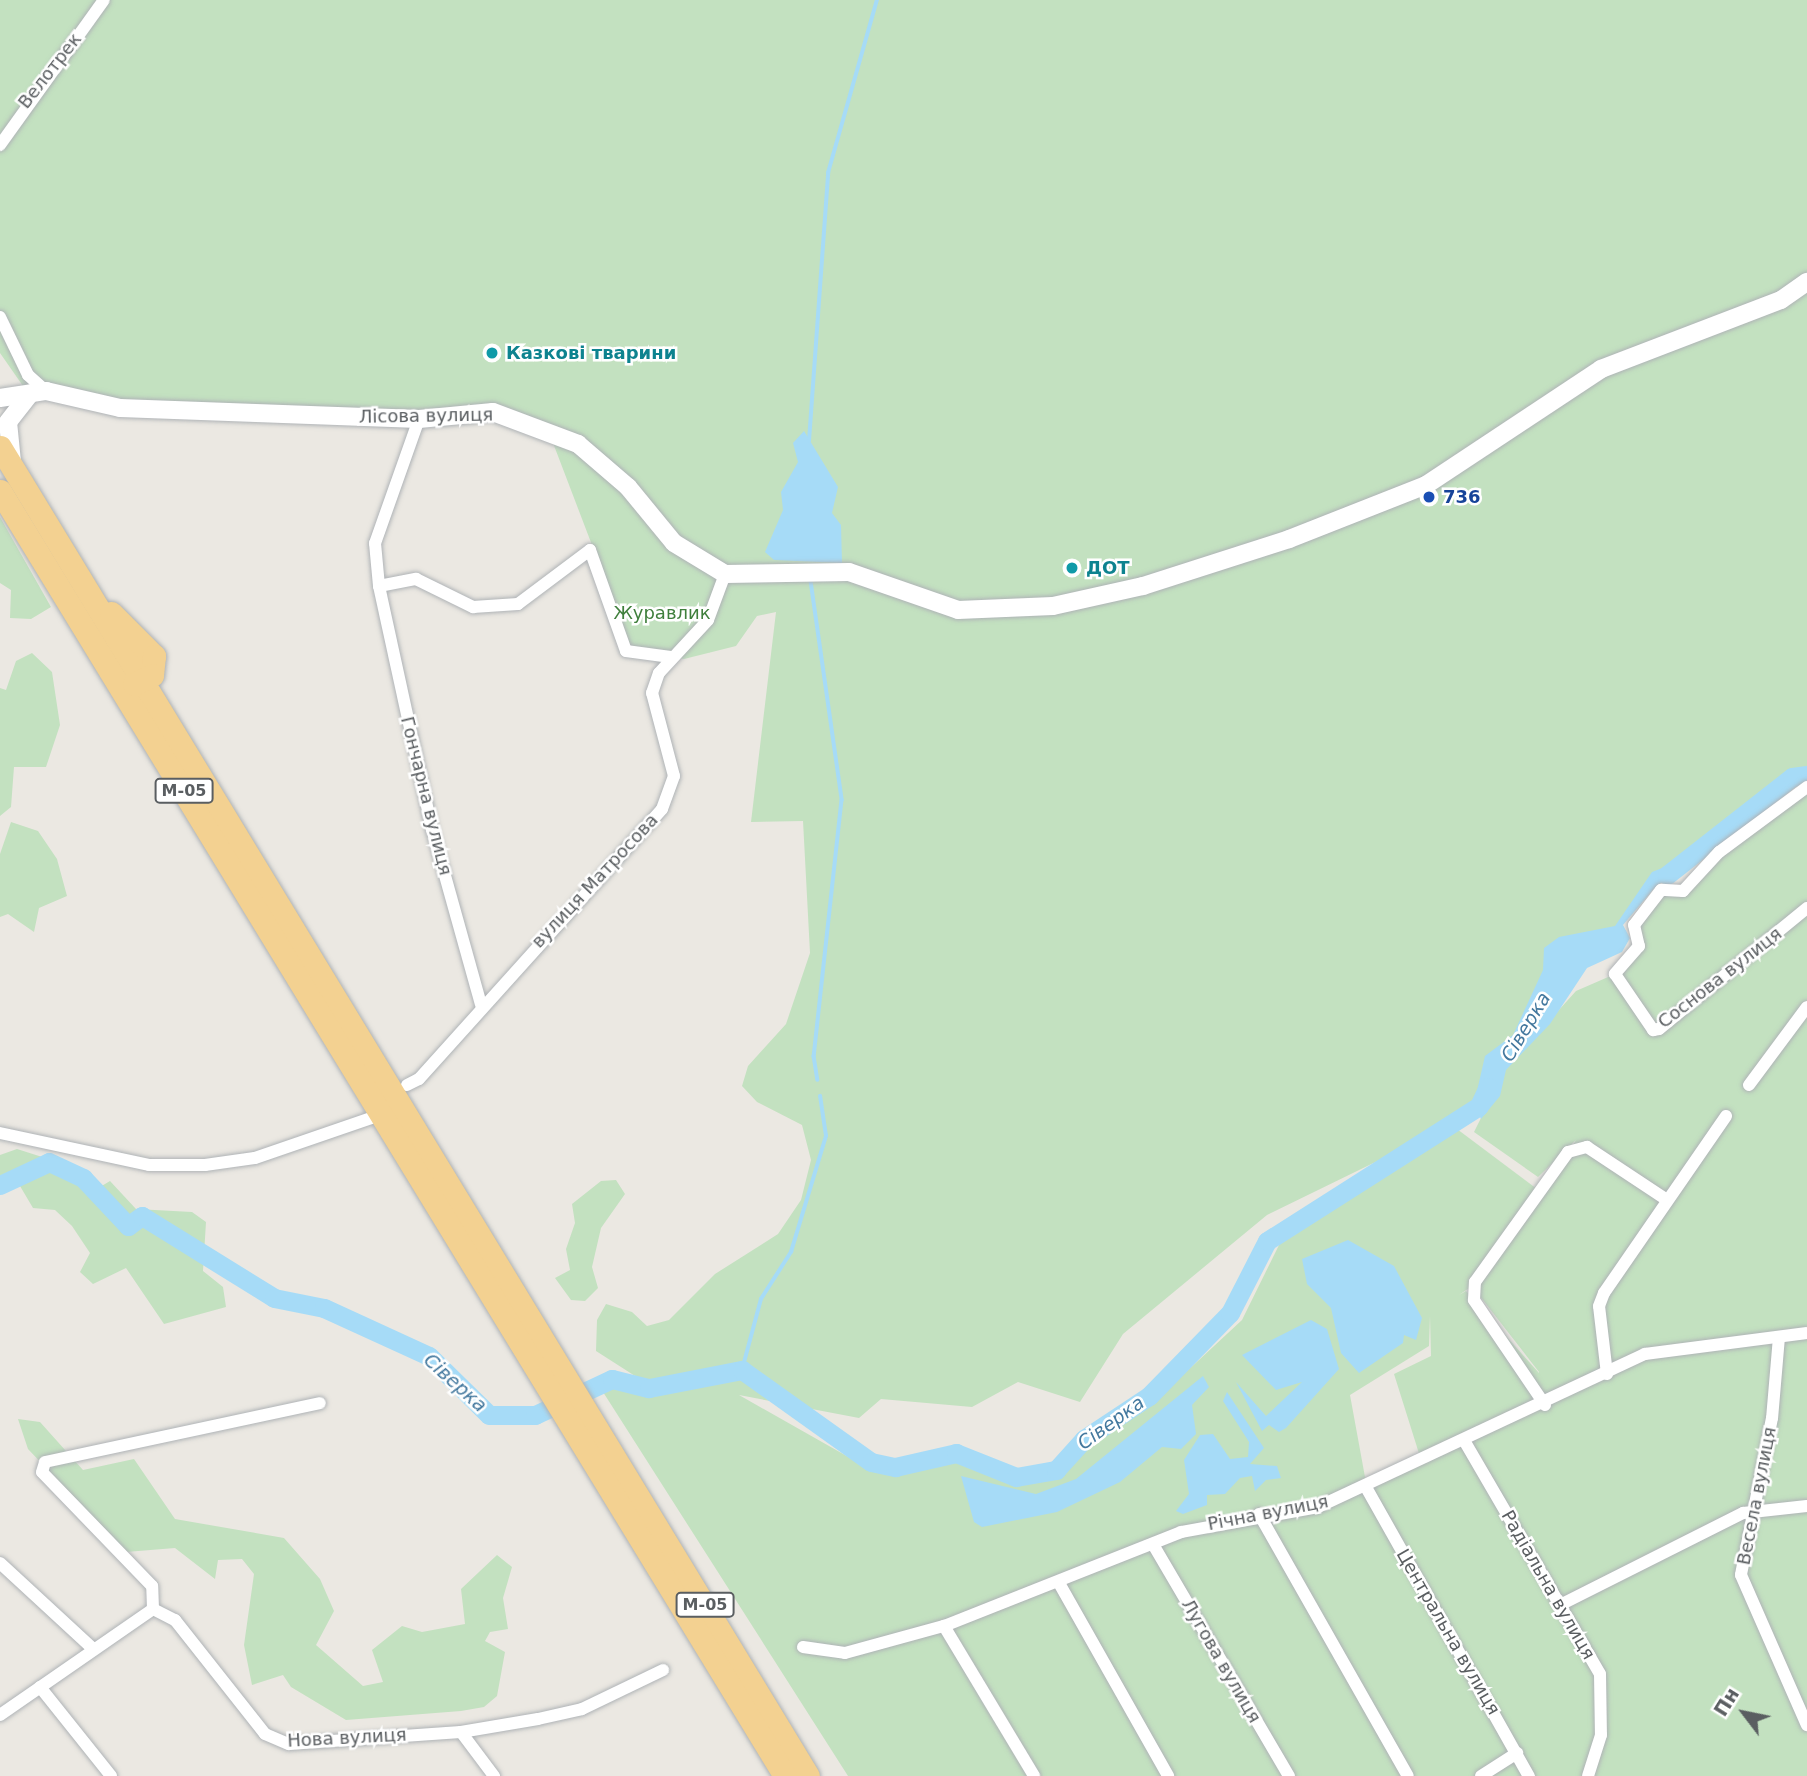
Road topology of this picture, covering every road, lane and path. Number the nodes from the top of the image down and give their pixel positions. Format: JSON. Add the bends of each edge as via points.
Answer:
{"nodes":[{"id":1,"x":104,"y":0,"type":"edge"},
{"id":2,"x":0,"y":145,"type":"edge"},
{"id":3,"x":1807,"y":282,"type":"edge"},
{"id":4,"x":0,"y":317,"type":"edge"},
{"id":5,"x":38,"y":393,"type":"junction"},
{"id":6,"x":0,"y":398,"type":"edge"},
{"id":7,"x":419,"y":419,"type":"junction"},
{"id":8,"x":0,"y":447,"type":"edge"},
{"id":9,"x":14,"y":471,"type":"junction"},
{"id":10,"x":0,"y":491,"type":"edge"},
{"id":11,"x":726,"y":573,"type":"junction"},
{"id":12,"x":379,"y":586,"type":"junction"},
{"id":13,"x":78,"y":619,"type":"junction"},
{"id":14,"x":671,"y":657,"type":"junction"},
{"id":15,"x":145,"y":682,"type":"junction"},
{"id":16,"x":1807,"y":787,"type":"edge"},
{"id":17,"x":1807,"y":908,"type":"edge"},
{"id":18,"x":481,"y":1004,"type":"junction"},
{"id":19,"x":1807,"y":1007,"type":"edge"},
{"id":20,"x":376,"y":1084,"type":"junction"},
{"id":21,"x":407,"y":1085,"type":"dead end"},
{"id":22,"x":1749,"y":1085,"type":"dead end"},
{"id":23,"x":1726,"y":1116,"type":"dead end"},
{"id":24,"x":389,"y":1119,"type":"junction"},
{"id":25,"x":0,"y":1133,"type":"edge"},
{"id":26,"x":1667,"y":1200,"type":"junction"},
{"id":27,"x":1807,"y":1334,"type":"edge"},
{"id":28,"x":1779,"y":1337,"type":"junction"},
{"id":29,"x":1606,"y":1374,"type":"junction"},
{"id":30,"x":320,"y":1403,"type":"dead end"},
{"id":31,"x":1545,"y":1405,"type":"junction"},
{"id":32,"x":593,"y":1439,"type":"junction"},
{"id":33,"x":1465,"y":1443,"type":"junction"},
{"id":34,"x":1367,"y":1489,"type":"junction"},
{"id":35,"x":1807,"y":1506,"type":"edge"},
{"id":36,"x":1756,"y":1512,"type":"junction"},
{"id":37,"x":1259,"y":1514,"type":"junction"},
{"id":38,"x":1154,"y":1546,"type":"junction"},
{"id":39,"x":0,"y":1563,"type":"edge"},
{"id":40,"x":1059,"y":1583,"type":"junction"},
{"id":41,"x":1560,"y":1605,"type":"junction"},
{"id":42,"x":153,"y":1609,"type":"junction"},
{"id":43,"x":944,"y":1626,"type":"junction"},
{"id":44,"x":803,"y":1647,"type":"dead end"},
{"id":45,"x":92,"y":1648,"type":"junction"},
{"id":46,"x":663,"y":1670,"type":"dead end"},
{"id":47,"x":40,"y":1687,"type":"junction"},
{"id":48,"x":0,"y":1715,"type":"edge"},
{"id":49,"x":1807,"y":1726,"type":"edge"},
{"id":50,"x":461,"y":1732,"type":"junction"},
{"id":51,"x":1517,"y":1753,"type":"junction"},
{"id":52,"x":111,"y":1776,"type":"edge"},
{"id":53,"x":495,"y":1776,"type":"edge"},
{"id":54,"x":785,"y":1776,"type":"edge"},
{"id":55,"x":808,"y":1776,"type":"edge"},
{"id":56,"x":1034,"y":1776,"type":"edge"},
{"id":57,"x":1168,"y":1776,"type":"edge"},
{"id":58,"x":1289,"y":1776,"type":"edge"},
{"id":59,"x":1408,"y":1776,"type":"edge"},
{"id":60,"x":1481,"y":1776,"type":"edge"},
{"id":61,"x":1530,"y":1776,"type":"edge"},
{"id":62,"x":1588,"y":1776,"type":"edge"}],
"edges":[{"from":1,"to":2,"type":"street","name":"Велотрек"},
{"from":3,"to":11,"type":"street","via":[[1781,300],[1601,369],[1426,485],[1143,586],[1054,606],[958,610],[849,572]]},
{"from":4,"to":5,"type":"street"},
{"from":5,"to":6,"type":"street"},
{"from":5,"to":7,"type":"street","name":"Лісова вулиця","via":[[120,408]]},
{"from":5,"to":9,"type":"street","via":[[8,422]]},
{"from":7,"to":11,"type":"street","name":"Лісова вулиця","via":[[493,412],[554,431],[628,487],[674,543]]},
{"from":7,"to":12,"type":"street","name":"Гончарна вулиця","via":[[375,543]]},
{"from":8,"to":9,"type":"highway"},
{"from":9,"to":15,"type":"highway","via":[[89,593],[154,656]]},
{"from":10,"to":13,"type":"highway","number":"М-05"},
{"from":11,"to":14,"type":"street","name":"вулиця Матросова","via":[[708,620]]},
{"from":12,"to":14,"type":"street","via":[[416,579],[473,607],[518,604],[590,550],[626,651]]},
{"from":12,"to":18,"type":"street","name":"Гончарна вулиця","via":[[432,829]]},
{"from":13,"to":15,"type":"highway","via":[[120,676]]},
{"from":13,"to":20,"type":"highway","number":"М-05"},
{"from":14,"to":18,"type":"street","name":"вулиця Матросова","via":[[652,693],[674,776],[662,809]]},
{"from":15,"to":20,"type":"highway","number":"М-05"},
{"from":16,"to":17,"type":"street","name":"Соснова вулиця","via":[[1719,852],[1683,891],[1661,890],[1633,925],[1639,946],[1615,974],[1653,1030],[1659,1029]]},
{"from":18,"to":21,"type":"street","name":"вулиця Матросова","via":[[419,1079]]},
{"from":19,"to":22,"type":"street"},
{"from":20,"to":24,"type":"highway","number":"М-05"},
{"from":23,"to":26,"type":"street"},
{"from":24,"to":25,"type":"street","via":[[255,1158],[205,1165],[149,1165]]},
{"from":24,"to":32,"type":"highway","number":"М-05"},
{"from":26,"to":29,"type":"street","via":[[1600,1307]]},
{"from":26,"to":31,"type":"street","via":[[1587,1147],[1568,1152],[1475,1282],[1474,1300]]},
{"from":27,"to":28,"type":"street","name":"Річна вулиця"},
{"from":28,"to":29,"type":"street","name":"Річна вулиця","via":[[1680,1345]]},
{"from":28,"to":36,"type":"street","name":"Весела вулиця"},
{"from":29,"to":31,"type":"street","name":"Річна вулиця"},
{"from":30,"to":42,"type":"street","via":[[45,1462],[42,1472],[152,1586]]},
{"from":31,"to":33,"type":"street","name":"Річна вулиця"},
{"from":32,"to":54,"type":"highway","number":"М-05"},
{"from":32,"to":55,"type":"highway","number":"М-05"},
{"from":33,"to":34,"type":"street","name":"Річна вулиця"},
{"from":33,"to":41,"type":"street","name":"Радіальна вулиця"},
{"from":34,"to":37,"type":"street","name":"Річна вулиця","via":[[1318,1507]]},
{"from":34,"to":51,"type":"street","name":"Центральна вулиця"},
{"from":35,"to":36,"type":"street"},
{"from":36,"to":41,"type":"street","via":[[1659,1550]]},
{"from":36,"to":49,"type":"street","name":"Весела вулиця","via":[[1741,1575]]},
{"from":37,"to":38,"type":"street","name":"Річна вулиця","via":[[1181,1532]]},
{"from":37,"to":59,"type":"street"},
{"from":38,"to":40,"type":"street","name":"Річна вулиця"},
{"from":38,"to":58,"type":"street","name":"Лугова вулиця"},
{"from":39,"to":45,"type":"street"},
{"from":40,"to":43,"type":"street","name":"Річна вулиця"},
{"from":40,"to":57,"type":"street"},
{"from":41,"to":62,"type":"street","name":"Радіальна вулиця","via":[[1600,1674],[1601,1735]]},
{"from":42,"to":45,"type":"street","via":[[111,1642]]},
{"from":42,"to":50,"type":"street","name":"Нова вулиця","via":[[175,1620],[276,1741]]},
{"from":43,"to":44,"type":"street","name":"Річна вулиця","via":[[845,1653]]},
{"from":43,"to":56,"type":"street"},
{"from":45,"to":47,"type":"street"},
{"from":46,"to":50,"type":"street","name":"Нова вулиця","via":[[582,1709]]},
{"from":47,"to":48,"type":"street"},
{"from":47,"to":52,"type":"street"},
{"from":50,"to":53,"type":"street"},
{"from":51,"to":60,"type":"street"},
{"from":51,"to":61,"type":"street","name":"Центральна вулиця"}]}
